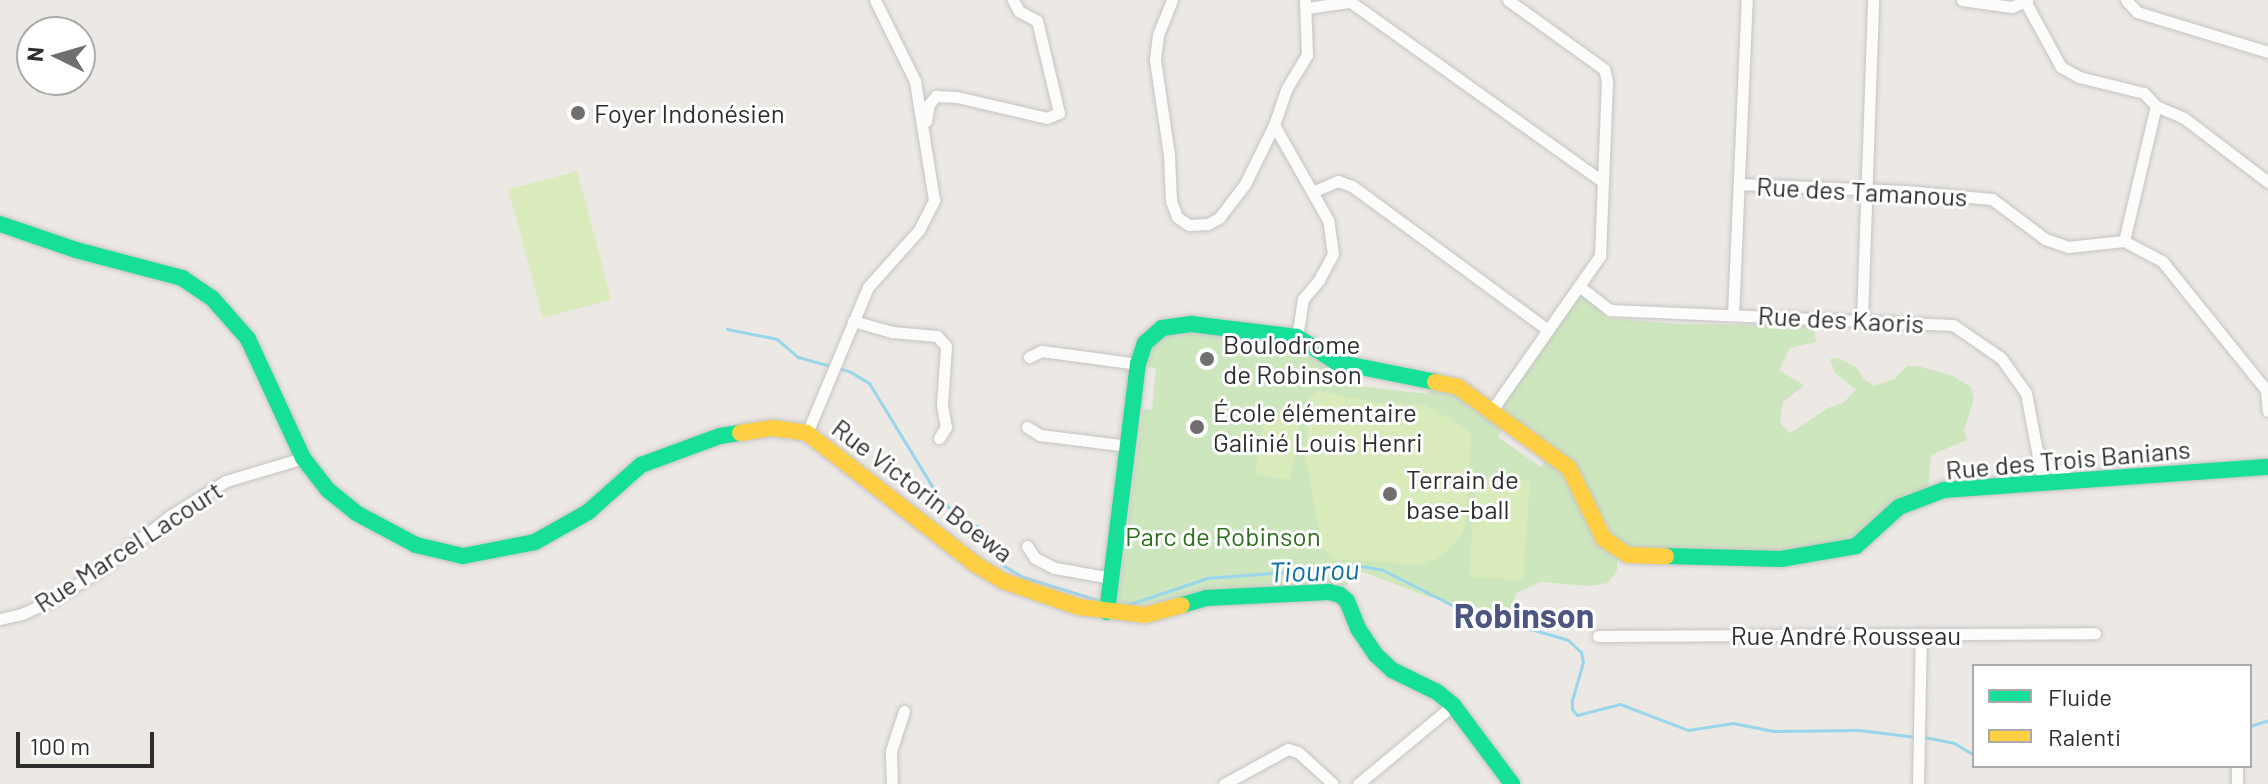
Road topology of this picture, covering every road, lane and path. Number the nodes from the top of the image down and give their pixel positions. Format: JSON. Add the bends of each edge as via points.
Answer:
{"nodes":[{"id":1,"x":875,"y":0,"type":"edge"},
{"id":2,"x":1013,"y":0,"type":"edge"},
{"id":3,"x":1172,"y":0,"type":"edge"},
{"id":4,"x":1508,"y":0,"type":"edge"},
{"id":5,"x":1747,"y":0,"type":"edge"},
{"id":6,"x":1873,"y":0,"type":"edge"},
{"id":7,"x":1962,"y":0,"type":"edge"},
{"id":8,"x":2126,"y":0,"type":"edge"},
{"id":9,"x":1348,"y":1,"type":"edge"},
{"id":10,"x":2027,"y":1,"type":"edge"},
{"id":11,"x":1306,"y":4,"type":"edge"},
{"id":12,"x":2268,"y":52,"type":"edge"},
{"id":13,"x":2156,"y":106,"type":"junction"},
{"id":14,"x":1274,"y":125,"type":"junction"},
{"id":15,"x":923,"y":134,"type":"junction"},
{"id":16,"x":1603,"y":182,"type":"junction"},
{"id":17,"x":2268,"y":182,"type":"edge"},
{"id":18,"x":1739,"y":184,"type":"junction"},
{"id":19,"x":1866,"y":189,"type":"junction"},
{"id":20,"x":1312,"y":192,"type":"junction"},
{"id":21,"x":0,"y":224,"type":"edge"},
{"id":22,"x":2124,"y":241,"type":"junction"},
{"id":23,"x":1579,"y":286,"type":"junction"},
{"id":24,"x":1733,"y":315,"type":"junction"},
{"id":25,"x":1862,"y":319,"type":"junction"},
{"id":26,"x":853,"y":321,"type":"junction"},
{"id":27,"x":1548,"y":330,"type":"junction"},
{"id":28,"x":1297,"y":337,"type":"junction"},
{"id":29,"x":1029,"y":357,"type":"dead end"},
{"id":30,"x":1138,"y":364,"type":"junction"},
{"id":31,"x":1492,"y":410,"type":"junction"},
{"id":32,"x":2268,"y":411,"type":"edge"},
{"id":33,"x":1027,"y":427,"type":"dead end"},
{"id":34,"x":807,"y":433,"type":"junction"},
{"id":35,"x":939,"y":438,"type":"dead end"},
{"id":36,"x":1128,"y":446,"type":"junction"},
{"id":37,"x":2036,"y":448,"type":"junction"},
{"id":38,"x":303,"y":458,"type":"junction"},
{"id":39,"x":2268,"y":467,"type":"edge"},
{"id":40,"x":2076,"y":481,"type":"junction"},
{"id":41,"x":2043,"y":483,"type":"junction"},
{"id":42,"x":1027,"y":546,"type":"dead end"},
{"id":43,"x":1111,"y":578,"type":"junction"},
{"id":44,"x":1108,"y":605,"type":"junction"},
{"id":45,"x":0,"y":619,"type":"edge"},
{"id":46,"x":2095,"y":633,"type":"dead end"},
{"id":47,"x":1921,"y":634,"type":"junction"},
{"id":48,"x":1598,"y":636,"type":"dead end"},
{"id":49,"x":1453,"y":705,"type":"junction"},
{"id":50,"x":904,"y":711,"type":"dead end"},
{"id":51,"x":892,"y":784,"type":"edge"},
{"id":52,"x":1224,"y":784,"type":"edge"},
{"id":53,"x":1333,"y":784,"type":"edge"},
{"id":54,"x":1358,"y":784,"type":"edge"},
{"id":55,"x":1512,"y":784,"type":"edge"},
{"id":56,"x":1918,"y":784,"type":"edge"}],
"edges":[{"from":1,"to":15,"type":"street","via":[[915,81]]},
{"from":2,"to":15,"type":"street","via":[[1019,11],[1037,21],[1059,113],[1047,118],[936,96],[929,104]]},
{"from":3,"to":14,"type":"street","via":[[1155,60],[1177,217],[1189,225],[1219,218],[1245,184]]},
{"from":4,"to":16,"type":"street","via":[[1604,69]]},
{"from":5,"to":18,"type":"street"},
{"from":6,"to":19,"type":"street"},
{"from":7,"to":10,"type":"street","via":[[2012,7]]},
{"from":8,"to":12,"type":"street","via":[[2137,12]]},
{"from":9,"to":11,"type":"street"},
{"from":9,"to":16,"type":"street"},
{"from":10,"to":13,"type":"street","via":[[2061,67],[2079,77],[2144,93]]},
{"from":11,"to":14,"type":"street","via":[[1307,55],[1287,88]]},
{"from":13,"to":17,"type":"street","via":[[2184,118]]},
{"from":13,"to":22,"type":"street"},
{"from":14,"to":20,"type":"street"},
{"from":15,"to":26,"type":"street","via":[[934,200],[919,230],[868,287]]},
{"from":16,"to":23,"type":"street","via":[[1600,256]]},
{"from":18,"to":19,"type":"street","name":"Rue des Tamanous"},
{"from":18,"to":24,"type":"street"},
{"from":19,"to":22,"type":"street","name":"Rue des Tamanous","via":[[1992,199],[2045,239],[2068,247]]},
{"from":19,"to":25,"type":"street"},
{"from":20,"to":27,"type":"street","via":[[1338,181],[1352,186]]},
{"from":20,"to":28,"type":"street","via":[[1328,220],[1333,254],[1303,299]]},
{"from":21,"to":38,"type":"street","name":"Rue Victorin Boewa","via":[[182,278],[212,298],[248,339]]},
{"from":22,"to":32,"type":"street","via":[[2162,261],[2266,390]]},
{"from":23,"to":24,"type":"street","name":"Rue des Kaoris","via":[[1610,310]]},
{"from":23,"to":27,"type":"street"},
{"from":24,"to":25,"type":"street","name":"Rue des Kaoris"},
{"from":25,"to":37,"type":"street","name":"Rue des Kaoris","via":[[1953,325],[1978,338],[2001,358],[2026,393]]},
{"from":26,"to":34,"type":"street"},
{"from":26,"to":35,"type":"street","via":[[937,336],[946,346],[946,427]]},
{"from":27,"to":31,"type":"street"},
{"from":28,"to":30,"type":"street","name":"Rue des Trois Banians","via":[[1191,324],[1162,328],[1145,343]]},
{"from":28,"to":31,"type":"street","name":"Rue des Trois Banians","via":[[1336,362],[1458,387]]},
{"from":29,"to":30,"type":"street","via":[[1042,351]]},
{"from":30,"to":36,"type":"street","name":"Rue des Trois Banians"},
{"from":31,"to":41,"type":"street","name":"Rue des Trois Banians","via":[[1569,468],[1604,539],[1628,555],[1781,559],[1856,546],[1899,507],[1944,490]]},
{"from":33,"to":36,"type":"street","via":[[1040,435]]},
{"from":34,"to":38,"type":"street","name":"Rue Victorin Boewa","via":[[773,428],[720,436],[641,465],[588,512],[535,542],[463,556],[416,545],[356,513],[328,490]]},
{"from":34,"to":44,"type":"street","name":"Rue Victorin Boewa","via":[[1003,581]]},
{"from":36,"to":43,"type":"street","name":"Rue des Trois Banians"},
{"from":37,"to":40,"type":"street","via":[[2045,462]]},
{"from":37,"to":41,"type":"street","name":"Rue des Kaoris"},
{"from":38,"to":45,"type":"street","name":"Rue Marcel Lacourt","via":[[226,481],[87,578],[32,610]]},
{"from":39,"to":40,"type":"street","name":"Rue des Trois Banians"},
{"from":40,"to":41,"type":"street","name":"Rue des Trois Banians"},
{"from":42,"to":43,"type":"street","via":[[1035,558],[1055,568]]},
{"from":43,"to":44,"type":"street","name":"Rue des Trois Banians"},
{"from":44,"to":49,"type":"street","name":"Rue Victorin Boewa","via":[[1145,615],[1206,598],[1329,592],[1347,601],[1359,630],[1392,670]]},
{"from":46,"to":47,"type":"street","name":"Rue André Rousseau"},
{"from":47,"to":48,"type":"street","name":"Rue André Rousseau"},
{"from":47,"to":56,"type":"street"},
{"from":49,"to":54,"type":"street"},
{"from":49,"to":55,"type":"street","name":"Rue Victorin Boewa"},
{"from":50,"to":51,"type":"street","via":[[891,751]]},
{"from":52,"to":53,"type":"street","via":[[1288,749]]}]}
